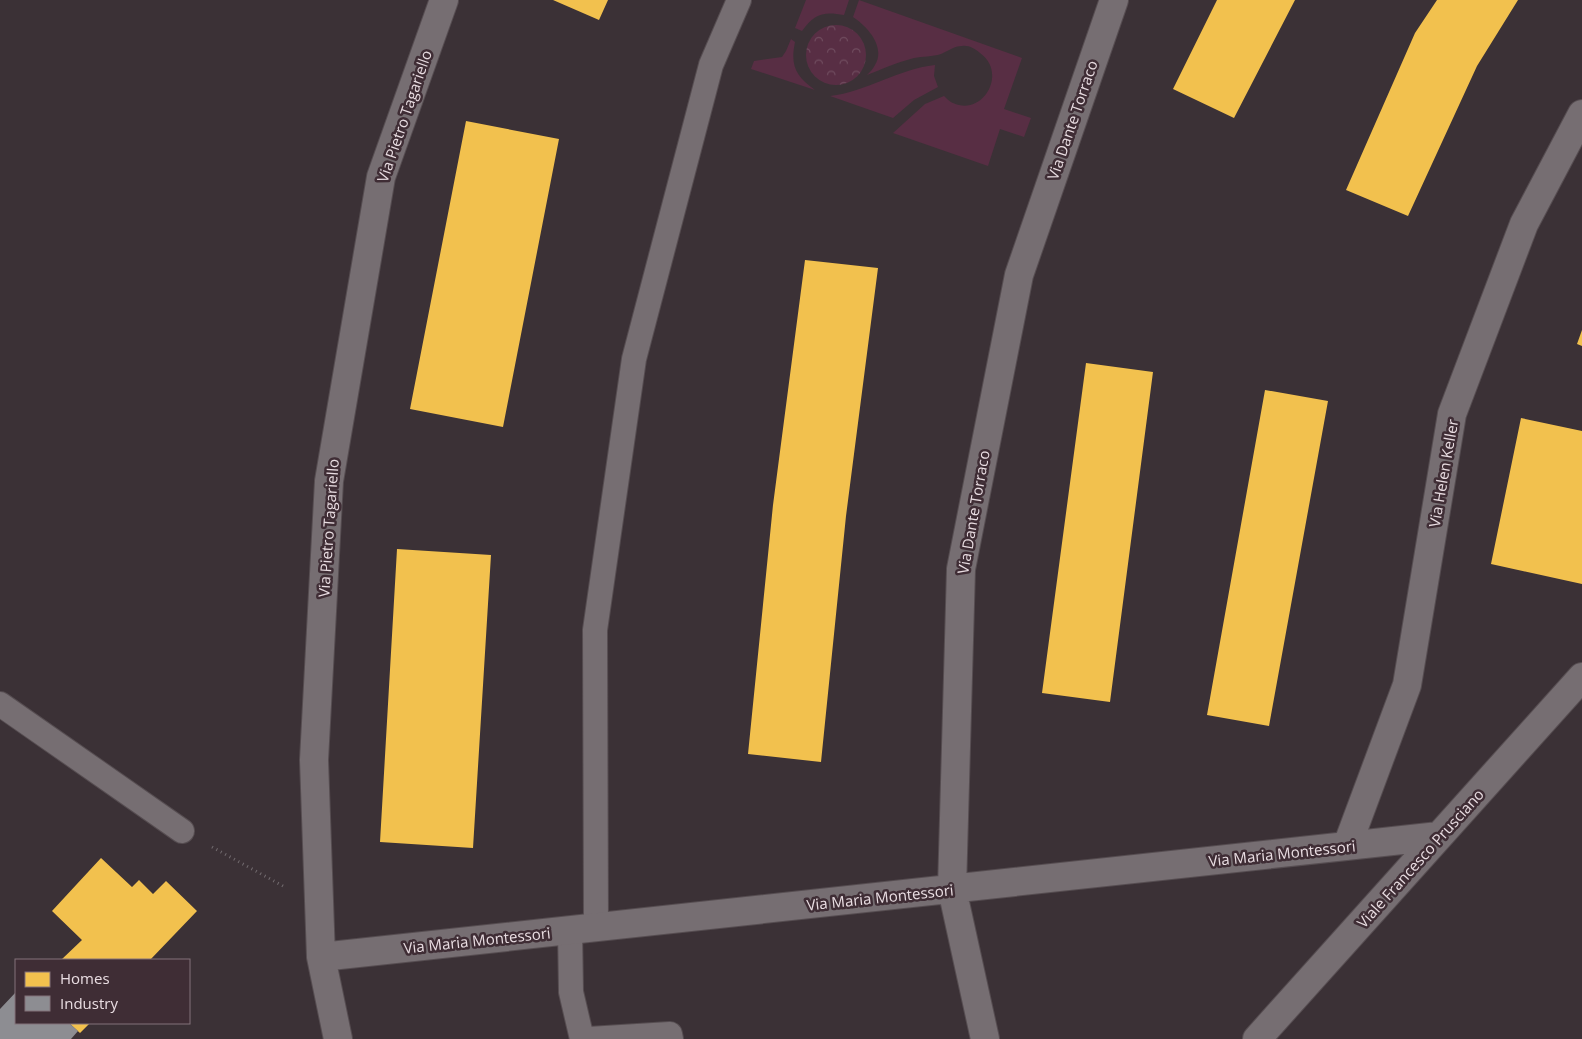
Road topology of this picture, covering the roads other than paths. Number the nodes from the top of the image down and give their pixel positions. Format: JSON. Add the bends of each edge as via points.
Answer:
{"nodes":[{"id":1,"x":444,"y":0,"type":"edge"},
{"id":2,"x":739,"y":0,"type":"edge"},
{"id":3,"x":1114,"y":0,"type":"edge"},
{"id":4,"x":1582,"y":114,"type":"edge"},
{"id":5,"x":1582,"y":677,"type":"edge"},
{"id":6,"x":0,"y":704,"type":"edge"},
{"id":7,"x":182,"y":831,"type":"road end"},
{"id":8,"x":1439,"y":836,"type":"junction"},
{"id":9,"x":1347,"y":846,"type":"junction"},
{"id":10,"x":952,"y":889,"type":"junction"},
{"id":11,"x":583,"y":929,"type":"junction"},
{"id":12,"x":321,"y":957,"type":"junction"},
{"id":13,"x":338,"y":1039,"type":"edge"},
{"id":14,"x":582,"y":1039,"type":"edge"},
{"id":15,"x":589,"y":1039,"type":"edge"},
{"id":16,"x":671,"y":1039,"type":"edge"},
{"id":17,"x":985,"y":1039,"type":"edge"},
{"id":18,"x":1257,"y":1039,"type":"edge"}],
"edges":[{"from":1,"to":12,"type":"street","name":"Via Pietro Tagariello","via":[[381,177],[329,481],[314,760]]},
{"from":2,"to":11,"type":"lane","via":[[711,65],[634,359],[595,630]]},
{"from":3,"to":10,"type":"street","name":"Via Dante Torraco","via":[[1019,275],[961,569]]},
{"from":4,"to":9,"type":"street","name":"Via Helen Keller","via":[[1524,224],[1452,414],[1407,685]]},
{"from":5,"to":8,"type":"street","name":"Viale Francesco Prusciano"},
{"from":6,"to":7,"type":"lane"},
{"from":8,"to":9,"type":"street","name":"Via Maria Montessori"},
{"from":8,"to":18,"type":"street","name":"Viale Francesco Prusciano"},
{"from":9,"to":10,"type":"street","name":"Via Maria Montessori"},
{"from":10,"to":11,"type":"street","name":"Via Maria Montessori"},
{"from":10,"to":17,"type":"street","name":"Via Dante Torraco"},
{"from":11,"to":12,"type":"street","name":"Via Maria Montessori"},
{"from":11,"to":14,"type":"lane","via":[[571,992]]},
{"from":12,"to":13,"type":"street","name":"Via Pietro Tagariello"},
{"from":15,"to":16,"type":"lane","via":[[670,1034]]}]}
